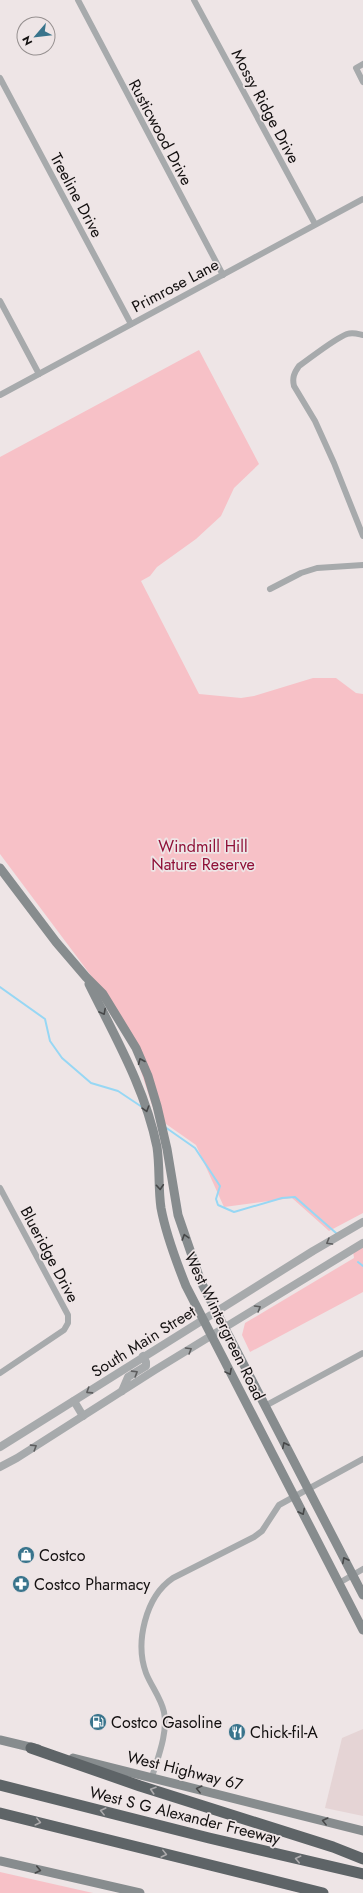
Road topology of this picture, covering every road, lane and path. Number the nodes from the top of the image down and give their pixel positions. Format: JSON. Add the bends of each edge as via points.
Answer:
{"nodes":[{"id":1,"x":78,"y":0,"type":"edge"},
{"id":2,"x":194,"y":0,"type":"edge"},
{"id":3,"x":363,"y":64,"type":"edge"},
{"id":4,"x":0,"y":78,"type":"edge"},
{"id":5,"x":363,"y":82,"type":"edge"},
{"id":6,"x":363,"y":199,"type":"edge"},
{"id":7,"x":315,"y":224,"type":"junction"},
{"id":8,"x":223,"y":275,"type":"junction"},
{"id":9,"x":0,"y":301,"type":"edge"},
{"id":10,"x":131,"y":324,"type":"junction"},
{"id":11,"x":363,"y":335,"type":"edge"},
{"id":12,"x":39,"y":374,"type":"junction"},
{"id":13,"x":0,"y":394,"type":"edge"},
{"id":14,"x":363,"y":536,"type":"edge"},
{"id":15,"x":363,"y":565,"type":"edge"},
{"id":16,"x":270,"y":589,"type":"dead end"},
{"id":17,"x":0,"y":868,"type":"edge"},
{"id":18,"x":86,"y":977,"type":"junction"},
{"id":19,"x":0,"y":1188,"type":"edge"},
{"id":20,"x":363,"y":1222,"type":"edge"},
{"id":21,"x":363,"y":1243,"type":"edge"},
{"id":22,"x":216,"y":1312,"type":"junction"},
{"id":23,"x":203,"y":1320,"type":"junction"},
{"id":24,"x":225,"y":1329,"type":"junction"},
{"id":25,"x":211,"y":1337,"type":"junction"},
{"id":26,"x":363,"y":1353,"type":"edge"},
{"id":27,"x":143,"y":1356,"type":"junction"},
{"id":28,"x":0,"y":1373,"type":"edge"},
{"id":29,"x":122,"y":1391,"type":"junction"},
{"id":30,"x":74,"y":1401,"type":"junction"},
{"id":31,"x":265,"y":1406,"type":"junction"},
{"id":32,"x":83,"y":1416,"type":"junction"},
{"id":33,"x":0,"y":1446,"type":"edge"},
{"id":34,"x":363,"y":1460,"type":"edge"},
{"id":35,"x":0,"y":1467,"type":"edge"},
{"id":36,"x":308,"y":1489,"type":"junction"},
{"id":37,"x":294,"y":1497,"type":"junction"},
{"id":38,"x":363,"y":1569,"type":"edge"},
{"id":39,"x":353,"y":1575,"type":"junction"},
{"id":40,"x":339,"y":1583,"type":"junction"},
{"id":41,"x":363,"y":1595,"type":"edge"},
{"id":42,"x":363,"y":1630,"type":"edge"},
{"id":43,"x":0,"y":1740,"type":"edge"},
{"id":44,"x":31,"y":1748,"type":"junction"},
{"id":45,"x":152,"y":1778,"type":"junction"},
{"id":46,"x":0,"y":1785,"type":"edge"},
{"id":47,"x":0,"y":1813,"type":"edge"},
{"id":48,"x":363,"y":1830,"type":"edge"},
{"id":49,"x":363,"y":1859,"type":"edge"},
{"id":50,"x":0,"y":1861,"type":"edge"},
{"id":51,"x":363,"y":1874,"type":"edge"},
{"id":52,"x":120,"y":1891,"type":"edge"},
{"id":53,"x":140,"y":1893,"type":"edge"},
{"id":54,"x":323,"y":1893,"type":"edge"}],
"edges":[{"from":1,"to":8,"type":"street","name":"Rusticwood Drive"},
{"from":2,"to":7,"type":"street","name":"Mossy Ridge Drive"},
{"from":3,"to":5,"type":"street","via":[[356,68]]},
{"from":4,"to":10,"type":"street","name":"Treeline Drive"},
{"from":6,"to":7,"type":"street","name":"Primrose Lane"},
{"from":7,"to":8,"type":"street","name":"Primrose Lane"},
{"from":8,"to":10,"type":"street","name":"Primrose Lane"},
{"from":9,"to":12,"type":"street"},
{"from":10,"to":12,"type":"street","name":"Primrose Lane"},
{"from":11,"to":14,"type":"street","via":[[348,334],[335,342],[299,366],[293,380],[334,463]]},
{"from":12,"to":13,"type":"street","name":"Primrose Lane"},
{"from":15,"to":16,"type":"street","via":[[317,568],[301,572]]},
{"from":17,"to":18,"type":"main road","name":"West Wintergreen Road"},
{"from":22,"to":18,"type":"main road","name":"West Wintergreen Road","one_way":true,"via":[[188,1249],[174,1195],[168,1152],[154,1098],[136,1048],[103,994]]},
{"from":18,"to":23,"type":"main road","name":"West Wintergreen Road","one_way":true,"via":[[144,1100],[157,1148],[161,1207],[167,1234],[186,1286]]},
{"from":19,"to":28,"type":"street","name":"Blueridge Drive","via":[[68,1315],[68,1323],[64,1330]]},
{"from":20,"to":22,"type":"street","name":"South Main Street","one_way":true},
{"from":24,"to":21,"type":"street","name":"South Main Street","one_way":true},
{"from":22,"to":23,"type":"street","name":"South Main Street"},
{"from":22,"to":24,"type":"main road","name":"West Wintergreen Road"},
{"from":23,"to":25,"type":"main road","name":"West Wintergreen Road"},
{"from":23,"to":27,"type":"street","name":"South Main Street"},
{"from":24,"to":25,"type":"street","name":"South Main Street"},
{"from":24,"to":31,"type":"main road","name":"West Wintergreen Road"},
{"from":29,"to":25,"type":"street","name":"South Main Street","one_way":true},
{"from":25,"to":37,"type":"main road","name":"West Wintergreen Road","one_way":true},
{"from":26,"to":31,"type":"street"},
{"from":29,"to":27,"type":"street","one_way":true,"via":[[128,1377],[146,1366]]},
{"from":27,"to":30,"type":"street","name":"South Main Street","one_way":true},
{"from":29,"to":32,"type":"street","name":"South Main Street"},
{"from":30,"to":32,"type":"street"},
{"from":30,"to":33,"type":"street","name":"South Main Street"},
{"from":36,"to":31,"type":"main road","name":"West Wintergreen Road","one_way":true},
{"from":35,"to":32,"type":"street","name":"South Main Street","one_way":true},
{"from":34,"to":36,"type":"street"},
{"from":36,"to":37,"type":"street"},
{"from":39,"to":36,"type":"main road","name":"West Wintergreen Road","one_way":true},
{"from":37,"to":40,"type":"main road","name":"West Wintergreen Road","one_way":true},
{"from":37,"to":45,"type":"street","via":[[279,1505],[262,1531],[254,1537],[169,1581],[146,1616],[142,1632],[142,1660],[146,1674],[162,1705],[165,1724]]},
{"from":38,"to":39,"type":"street"},
{"from":39,"to":40,"type":"street"},
{"from":39,"to":41,"type":"main road","name":"West Wintergreen Road"},
{"from":40,"to":42,"type":"main road","name":"West Wintergreen Road"},
{"from":43,"to":44,"type":"main road","name":"West Highway 67"},
{"from":44,"to":45,"type":"main road","name":"West Highway 67"},
{"from":49,"to":44,"type":"highway","one_way":true},
{"from":48,"to":45,"type":"main road","name":"West Highway 67","one_way":true},
{"from":51,"to":46,"type":"highway","name":"West S G Alexander Freeway","one_way":true},
{"from":47,"to":54,"type":"highway","one_way":true},
{"from":50,"to":52,"type":"main road","one_way":true},
{"from":52,"to":53,"type":"main road"}]}
